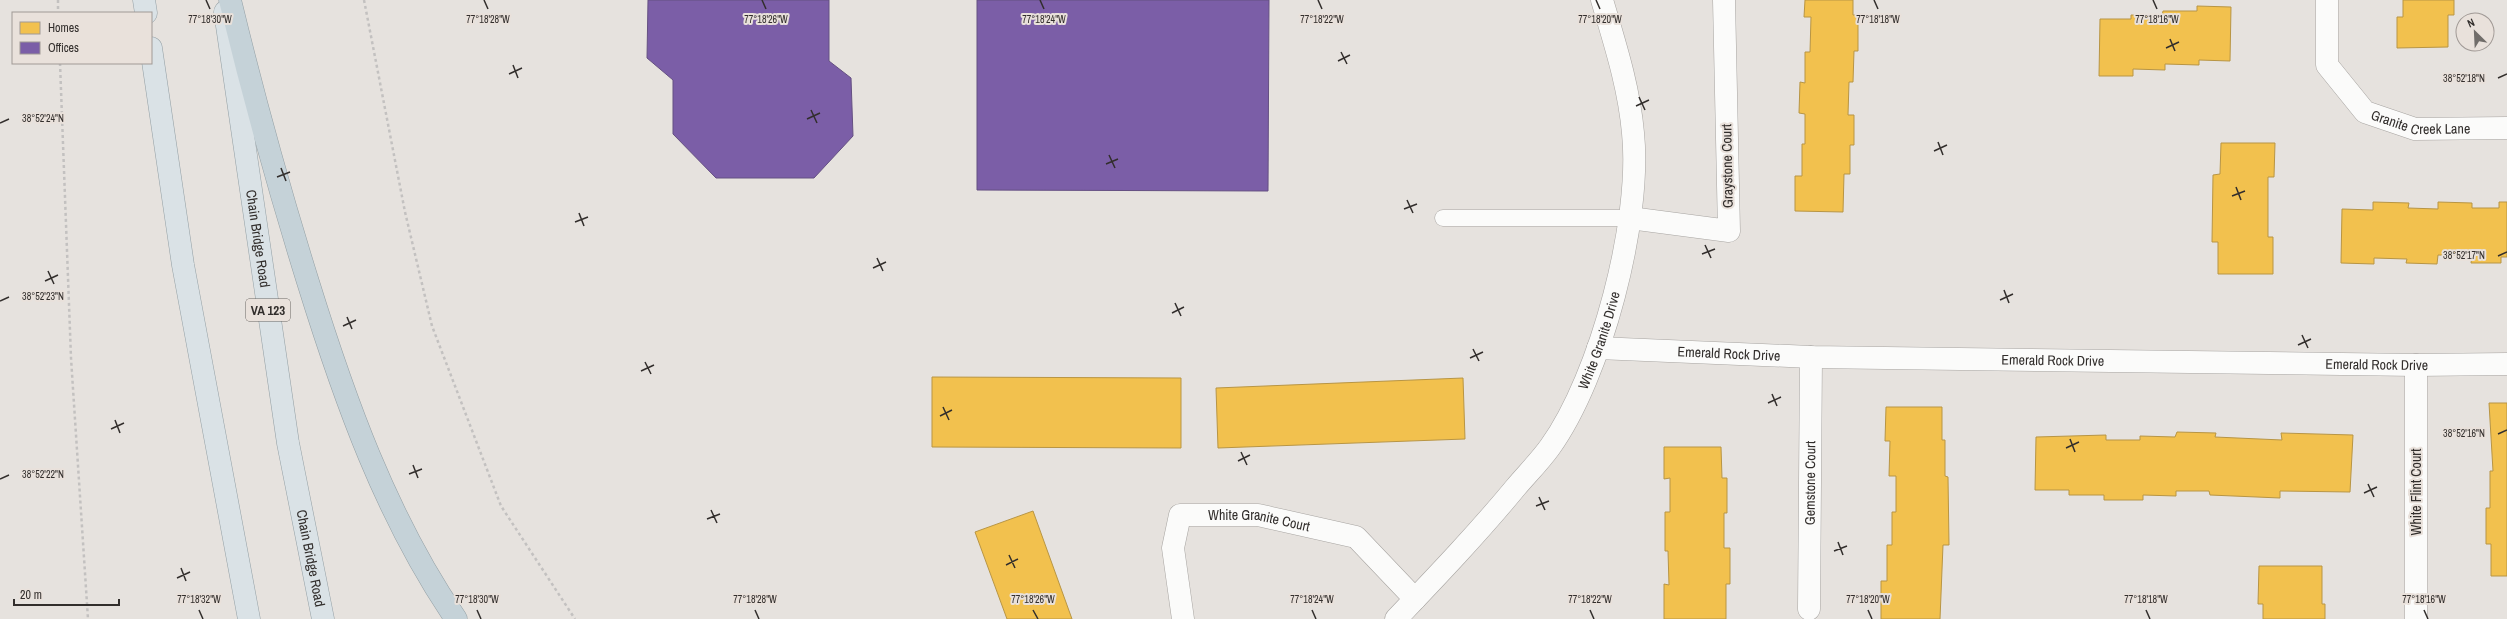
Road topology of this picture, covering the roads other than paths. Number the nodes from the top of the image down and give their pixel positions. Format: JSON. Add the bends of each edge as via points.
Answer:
{"nodes":[{"id":1,"x":144,"y":0,"type":"edge"},
{"id":2,"x":223,"y":0,"type":"edge"},
{"id":3,"x":230,"y":0,"type":"edge"},
{"id":4,"x":1602,"y":0,"type":"edge"},
{"id":5,"x":1724,"y":0,"type":"edge"},
{"id":6,"x":2327,"y":0,"type":"edge"},
{"id":7,"x":146,"y":12,"type":"edge"},
{"id":8,"x":152,"y":55,"type":"edge"},
{"id":9,"x":2507,"y":128,"type":"edge"},
{"id":10,"x":1442,"y":218,"type":"dead end"},
{"id":11,"x":1630,"y":218,"type":"junction"},
{"id":12,"x":1598,"y":348,"type":"junction"},
{"id":13,"x":1811,"y":357,"type":"junction"},
{"id":14,"x":2507,"y":364,"type":"edge"},
{"id":15,"x":2416,"y":365,"type":"junction"},
{"id":16,"x":1415,"y":599,"type":"junction"},
{"id":17,"x":1809,"y":609,"type":"dead end"},
{"id":18,"x":249,"y":619,"type":"edge"},
{"id":19,"x":323,"y":619,"type":"edge"},
{"id":20,"x":456,"y":619,"type":"edge"},
{"id":21,"x":1183,"y":619,"type":"edge"},
{"id":22,"x":1396,"y":619,"type":"edge"},
{"id":23,"x":2416,"y":619,"type":"edge"}],
"edges":[{"from":1,"to":7,"type":"main road"},
{"from":2,"to":19,"type":"main road","name":"Chain Bridge Road","number":"VA 123","via":[[288,443]]},
{"from":3,"to":20,"type":"highway","via":[[274,166],[333,362],[367,451],[403,528]]},
{"from":4,"to":11,"type":"street","name":"White Granite Drive","via":[[1628,93],[1634,166]]},
{"from":5,"to":11,"type":"street","name":"Graystone Court","via":[[1729,231]]},
{"from":6,"to":9,"type":"street","name":"Granite Creek Lane","via":[[2328,65],[2365,112],[2415,129]]},
{"from":8,"to":18,"type":"main road","via":[[183,265]]},
{"from":10,"to":11,"type":"lane"},
{"from":11,"to":12,"type":"street","name":"White Granite Drive","via":[[1618,279]]},
{"from":12,"to":13,"type":"street","name":"Emerald Rock Drive"},
{"from":12,"to":16,"type":"street","name":"White Granite Drive","via":[[1572,412],[1550,447]]},
{"from":13,"to":15,"type":"street","name":"Emerald Rock Drive"},
{"from":13,"to":17,"type":"street","name":"Gemstone Court"},
{"from":14,"to":15,"type":"street","name":"Emerald Rock Drive"},
{"from":15,"to":23,"type":"street","name":"White Flint Court"},
{"from":16,"to":21,"type":"street","name":"White Granite Court","via":[[1356,537],[1258,515],[1180,515],[1173,548]]},
{"from":16,"to":22,"type":"street","name":"White Granite Drive"}]}
